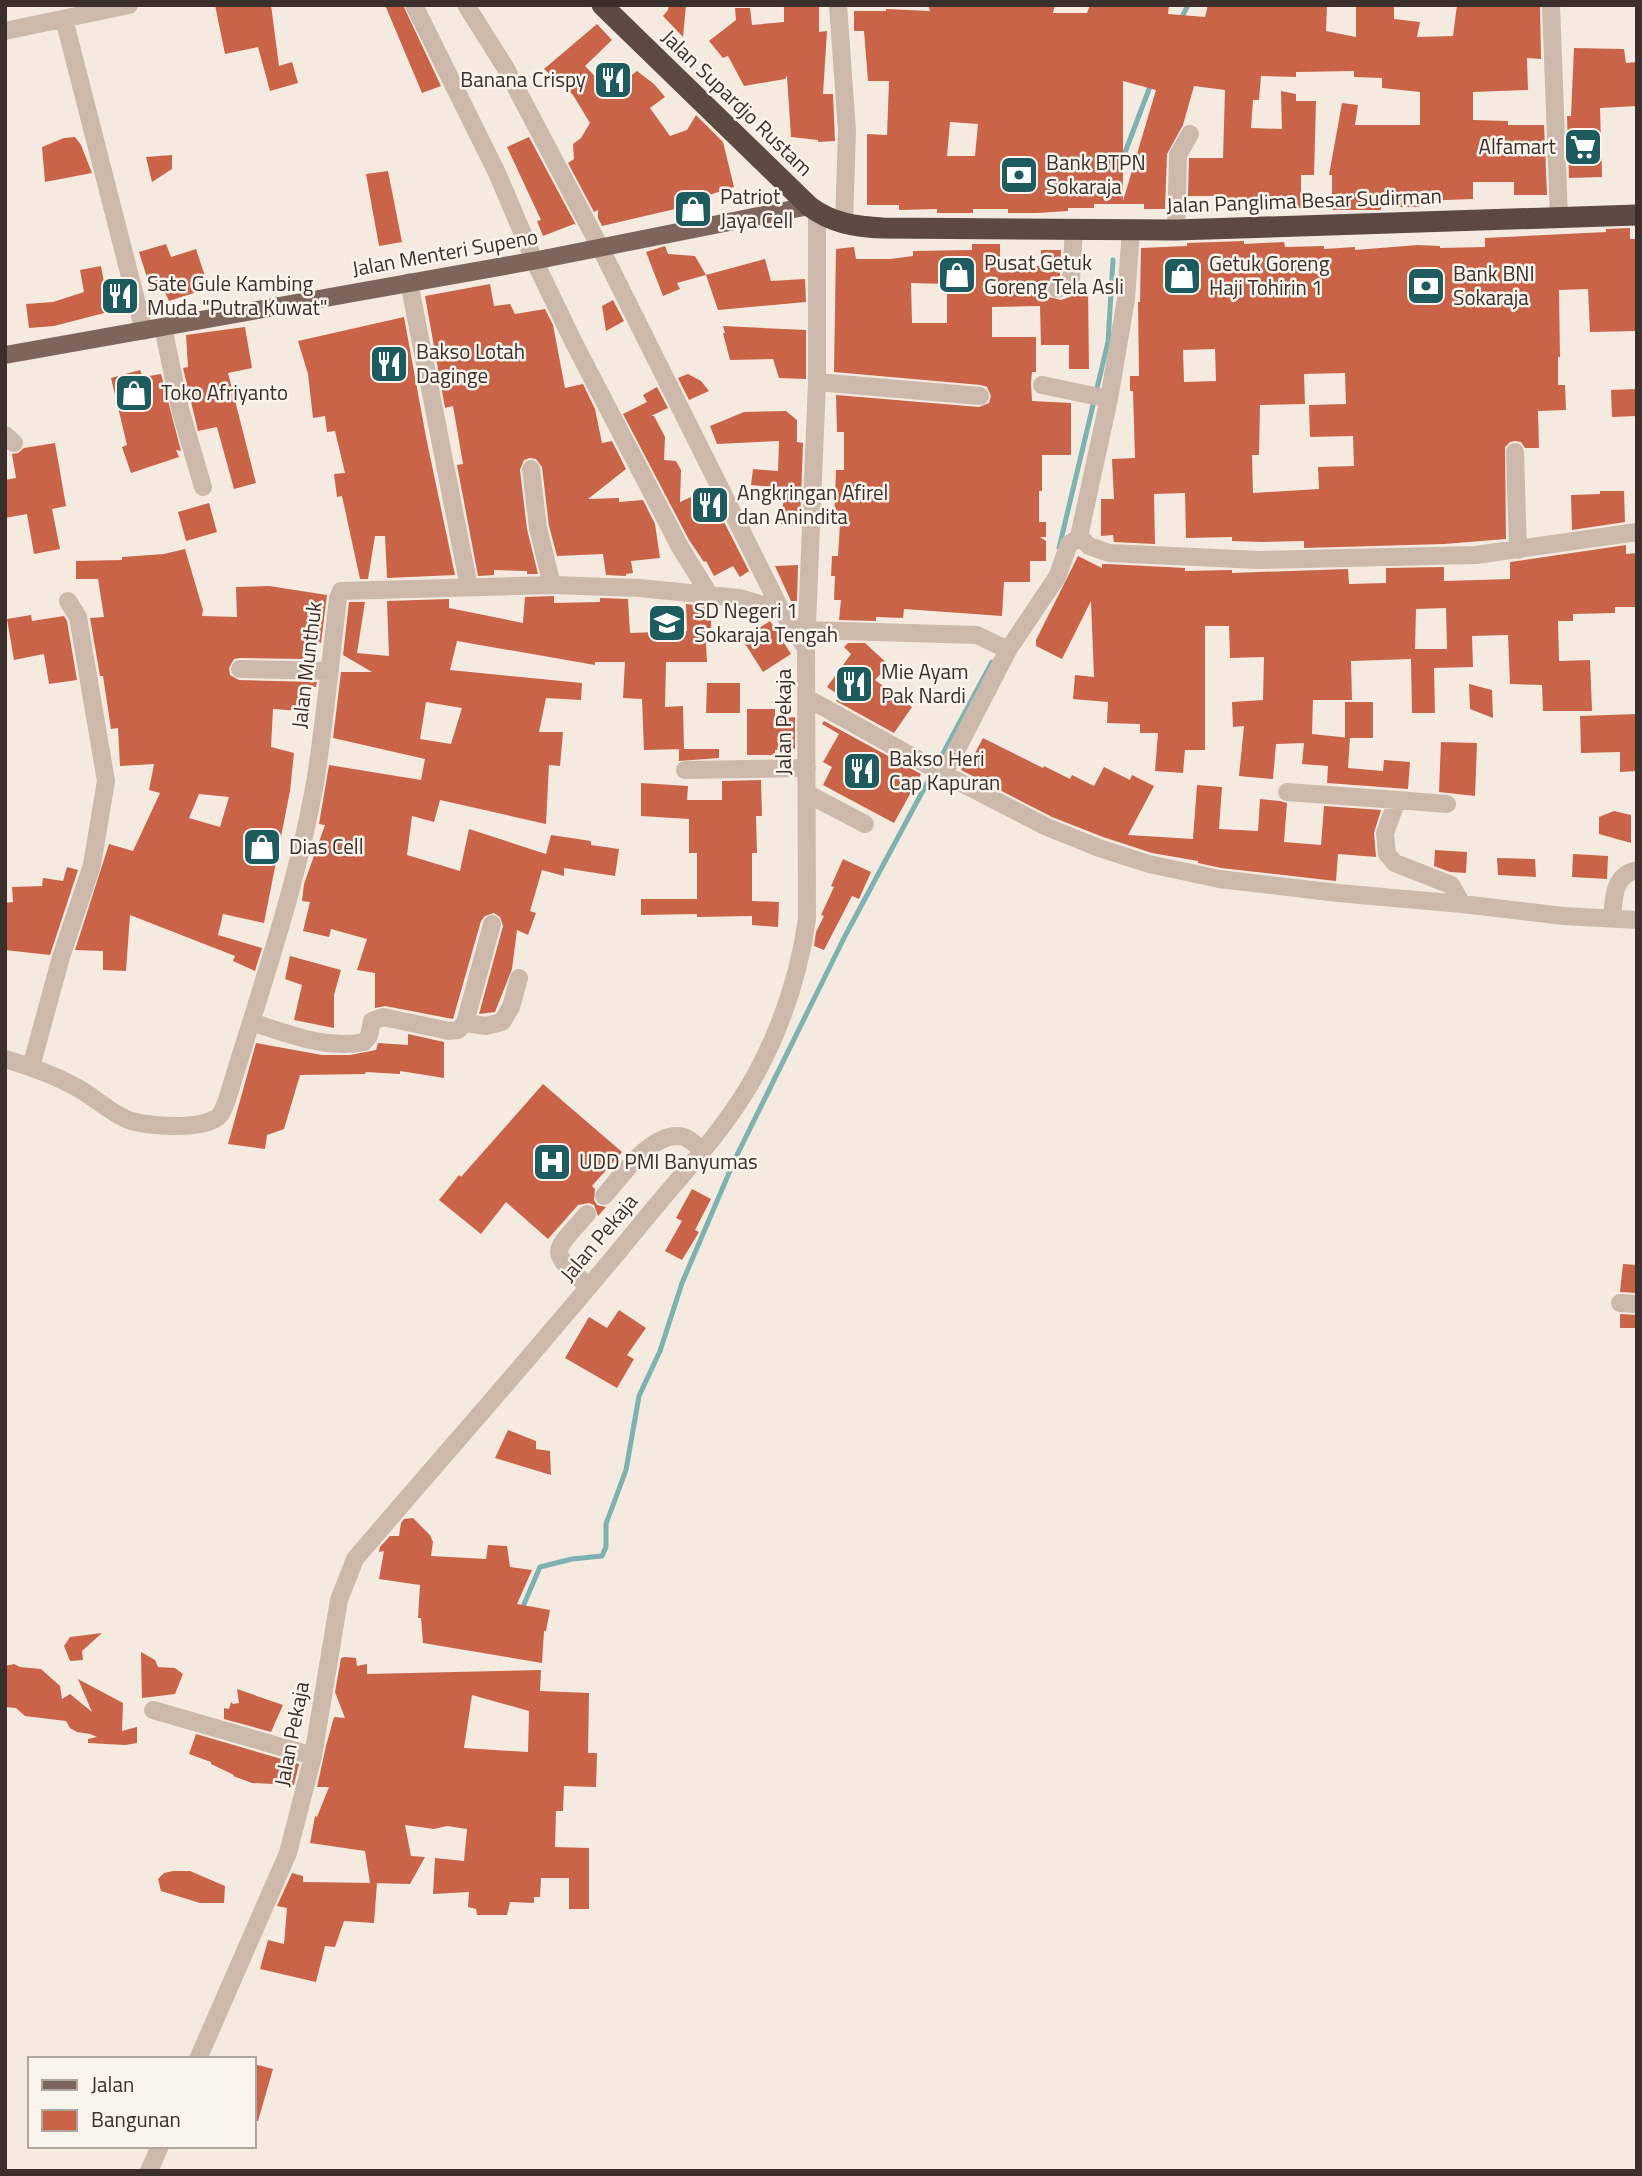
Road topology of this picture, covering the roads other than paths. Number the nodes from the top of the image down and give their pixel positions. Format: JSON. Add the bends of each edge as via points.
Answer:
{"nodes":[{"id":1,"x":129,"y":5,"type":"edge"},
{"id":2,"x":414,"y":5,"type":"edge"},
{"id":3,"x":466,"y":5,"type":"edge"},
{"id":4,"x":602,"y":5,"type":"edge"},
{"id":5,"x":838,"y":5,"type":"edge"},
{"id":6,"x":1551,"y":5,"type":"edge"},
{"id":7,"x":64,"y":19,"type":"junction"},
{"id":8,"x":5,"y":31,"type":"edge"},
{"id":9,"x":1190,"y":134,"type":"dead end"},
{"id":10,"x":813,"y":209,"type":"junction"},
{"id":11,"x":1637,"y":215,"type":"edge"},
{"id":12,"x":1559,"y":218,"type":"junction"},
{"id":13,"x":844,"y":224,"type":"junction"},
{"id":14,"x":1074,"y":229,"type":"junction"},
{"id":15,"x":1131,"y":230,"type":"junction"},
{"id":16,"x":1176,"y":230,"type":"junction"},
{"id":17,"x":601,"y":249,"type":"junction"},
{"id":18,"x":534,"y":260,"type":"junction"},
{"id":19,"x":409,"y":282,"type":"junction"},
{"id":20,"x":1057,"y":289,"type":"dead end"},
{"id":21,"x":163,"y":327,"type":"junction"},
{"id":22,"x":144,"y":331,"type":"junction"},
{"id":23,"x":5,"y":355,"type":"edge"},
{"id":24,"x":817,"y":382,"type":"junction"},
{"id":25,"x":1042,"y":385,"type":"dead end"},
{"id":26,"x":979,"y":396,"type":"dead end"},
{"id":27,"x":1106,"y":398,"type":"junction"},
{"id":28,"x":1515,"y":452,"type":"dead end"},
{"id":29,"x":531,"y":469,"type":"dead end"},
{"id":30,"x":203,"y":487,"type":"dead end"},
{"id":31,"x":1637,"y":532,"type":"edge"},
{"id":32,"x":1080,"y":537,"type":"junction"},
{"id":33,"x":1518,"y":551,"type":"junction"},
{"id":34,"x":552,"y":585,"type":"junction"},
{"id":35,"x":469,"y":587,"type":"junction"},
{"id":36,"x":709,"y":594,"type":"junction"},
{"id":37,"x":68,"y":601,"type":"dead end"},
{"id":38,"x":781,"y":610,"type":"junction"},
{"id":39,"x":807,"y":639,"type":"junction"},
{"id":40,"x":1008,"y":650,"type":"junction"},
{"id":41,"x":240,"y":669,"type":"dead end"},
{"id":42,"x":330,"y":671,"type":"junction"},
{"id":43,"x":807,"y":698,"type":"junction"},
{"id":44,"x":807,"y":768,"type":"junction"},
{"id":45,"x":685,"y":769,"type":"dead end"},
{"id":46,"x":943,"y":773,"type":"junction"},
{"id":47,"x":1287,"y":792,"type":"dead end"},
{"id":48,"x":808,"y":793,"type":"junction"},
{"id":49,"x":1397,"y":800,"type":"junction"},
{"id":50,"x":1447,"y":804,"type":"dead end"},
{"id":51,"x":865,"y":824,"type":"dead end"},
{"id":52,"x":1637,"y":870,"type":"edge"},
{"id":53,"x":1462,"y":904,"type":"junction"},
{"id":54,"x":1612,"y":918,"type":"junction"},
{"id":55,"x":1637,"y":920,"type":"edge"},
{"id":56,"x":492,"y":924,"type":"dead end"},
{"id":57,"x":519,"y":978,"type":"dead end"},
{"id":58,"x":251,"y":1022,"type":"junction"},
{"id":59,"x":465,"y":1023,"type":"junction"},
{"id":60,"x":5,"y":1059,"type":"edge"},
{"id":61,"x":31,"y":1067,"type":"junction"},
{"id":62,"x":702,"y":1149,"type":"junction"},
{"id":63,"x":604,"y":1196,"type":"dead end"},
{"id":64,"x":587,"y":1214,"type":"dead end"},
{"id":65,"x":589,"y":1287,"type":"junction"},
{"id":66,"x":153,"y":1710,"type":"dead end"},
{"id":67,"x":313,"y":1756,"type":"junction"},
{"id":68,"x":199,"y":2057,"type":"edge"},
{"id":69,"x":159,"y":2148,"type":"edge"},
{"id":70,"x":149,"y":2171,"type":"edge"}],
"edges":[{"from":1,"to":7,"type":"street"},
{"from":2,"to":18,"type":"street","via":[[497,173]]},
{"from":3,"to":17,"type":"street","via":[[505,67]]},
{"from":4,"to":10,"type":"highway","name":"Jalan Supardjo Rustam"},
{"from":5,"to":13,"type":"street","via":[[847,131]]},
{"from":6,"to":12,"type":"street"},
{"from":7,"to":8,"type":"street"},
{"from":7,"to":22,"type":"street"},
{"from":9,"to":16,"type":"street","via":[[1178,155]]},
{"from":10,"to":13,"type":"highway","name":"Jalan Panglima Besar Sudirman"},
{"from":10,"to":17,"type":"main road","name":"Jalan Menteri Supeno"},
{"from":10,"to":24,"type":"street","name":"Jalan Pekaja"},
{"from":11,"to":12,"type":"highway","name":"Jalan Panglima Besar Sudirman"},
{"from":12,"to":16,"type":"highway","name":"Jalan Panglima Besar Sudirman"},
{"from":13,"to":14,"type":"highway","name":"Jalan Panglima Besar Sudirman"},
{"from":14,"to":15,"type":"highway","name":"Jalan Panglima Besar Sudirman"},
{"from":14,"to":20,"type":"street","via":[[1071,281]]},
{"from":15,"to":16,"type":"highway","name":"Jalan Panglima Besar Sudirman"},
{"from":15,"to":27,"type":"street","via":[[1126,299]]},
{"from":17,"to":18,"type":"main road","name":"Jalan Menteri Supeno"},
{"from":17,"to":38,"type":"street"},
{"from":18,"to":19,"type":"main road","name":"Jalan Menteri Supeno"},
{"from":18,"to":36,"type":"street","via":[[628,449]]},
{"from":19,"to":21,"type":"main road","name":"Jalan Menteri Supeno"},
{"from":19,"to":35,"type":"street"},
{"from":21,"to":22,"type":"main road","name":"Jalan Menteri Supeno"},
{"from":21,"to":30,"type":"street"},
{"from":22,"to":23,"type":"main road","name":"Jalan Menteri Supeno"},
{"from":24,"to":26,"type":"street"},
{"from":24,"to":39,"type":"street","name":"Jalan Pekaja"},
{"from":25,"to":27,"type":"street"},
{"from":27,"to":32,"type":"street"},
{"from":28,"to":33,"type":"street"},
{"from":29,"to":34,"type":"street","via":[[538,528]]},
{"from":31,"to":33,"type":"street"},
{"from":32,"to":33,"type":"street","via":[[1089,546],[1109,553],[1259,560]]},
{"from":32,"to":40,"type":"street","via":[[1069,544],[1057,577]]},
{"from":34,"to":35,"type":"street","name":"Jalan Munthuk"},
{"from":34,"to":36,"type":"street","name":"Jalan Munthuk"},
{"from":35,"to":42,"type":"street","name":"Jalan Munthuk","via":[[341,591]]},
{"from":36,"to":38,"type":"street","name":"Jalan Munthuk"},
{"from":37,"to":61,"type":"street","via":[[78,617],[106,781],[92,864]]},
{"from":38,"to":39,"type":"street"},
{"from":39,"to":40,"type":"street","via":[[977,635]]},
{"from":39,"to":43,"type":"street","name":"Jalan Pekaja"},
{"from":40,"to":46,"type":"street"},
{"from":41,"to":42,"type":"street"},
{"from":42,"to":58,"type":"street","name":"Jalan Munthuk","via":[[300,851],[277,944]]},
{"from":43,"to":44,"type":"street","name":"Jalan Pekaja"},
{"from":43,"to":46,"type":"street"},
{"from":44,"to":45,"type":"street"},
{"from":44,"to":48,"type":"street","name":"Jalan Pekaja"},
{"from":46,"to":53,"type":"street","via":[[1047,827],[1149,864],[1219,879]]},
{"from":47,"to":49,"type":"street"},
{"from":48,"to":51,"type":"street"},
{"from":48,"to":62,"type":"street","name":"Jalan Pekaja","via":[[807,919],[790,1000],[756,1074]]},
{"from":49,"to":50,"type":"street"},
{"from":49,"to":53,"type":"street","via":[[1385,833],[1387,854],[1395,863],[1451,886]]},
{"from":52,"to":54,"type":"street","via":[[1620,878]]},
{"from":53,"to":54,"type":"street"},
{"from":54,"to":55,"type":"street"},
{"from":56,"to":59,"type":"street"},
{"from":57,"to":59,"type":"street","via":[[502,1022],[485,1026]]},
{"from":58,"to":59,"type":"street","via":[[306,1039],[354,1045],[369,1036],[376,1018],[449,1031]]},
{"from":58,"to":61,"type":"street","name":"Jalan Munthuk","via":[[227,1100],[219,1116],[203,1125],[154,1125],[127,1119],[75,1086]]},
{"from":60,"to":61,"type":"street"},
{"from":62,"to":63,"type":"street","via":[[684,1138],[658,1142],[646,1149]]},
{"from":62,"to":65,"type":"street","name":"Jalan Pekaja"},
{"from":64,"to":65,"type":"street","via":[[559,1246],[558,1254]]},
{"from":65,"to":67,"type":"street","name":"Jalan Pekaja","via":[[355,1559],[339,1600]]},
{"from":66,"to":67,"type":"street"},
{"from":67,"to":68,"type":"street","name":"Jalan Pekaja","via":[[288,1853]]},
{"from":69,"to":70,"type":"street"}]}
